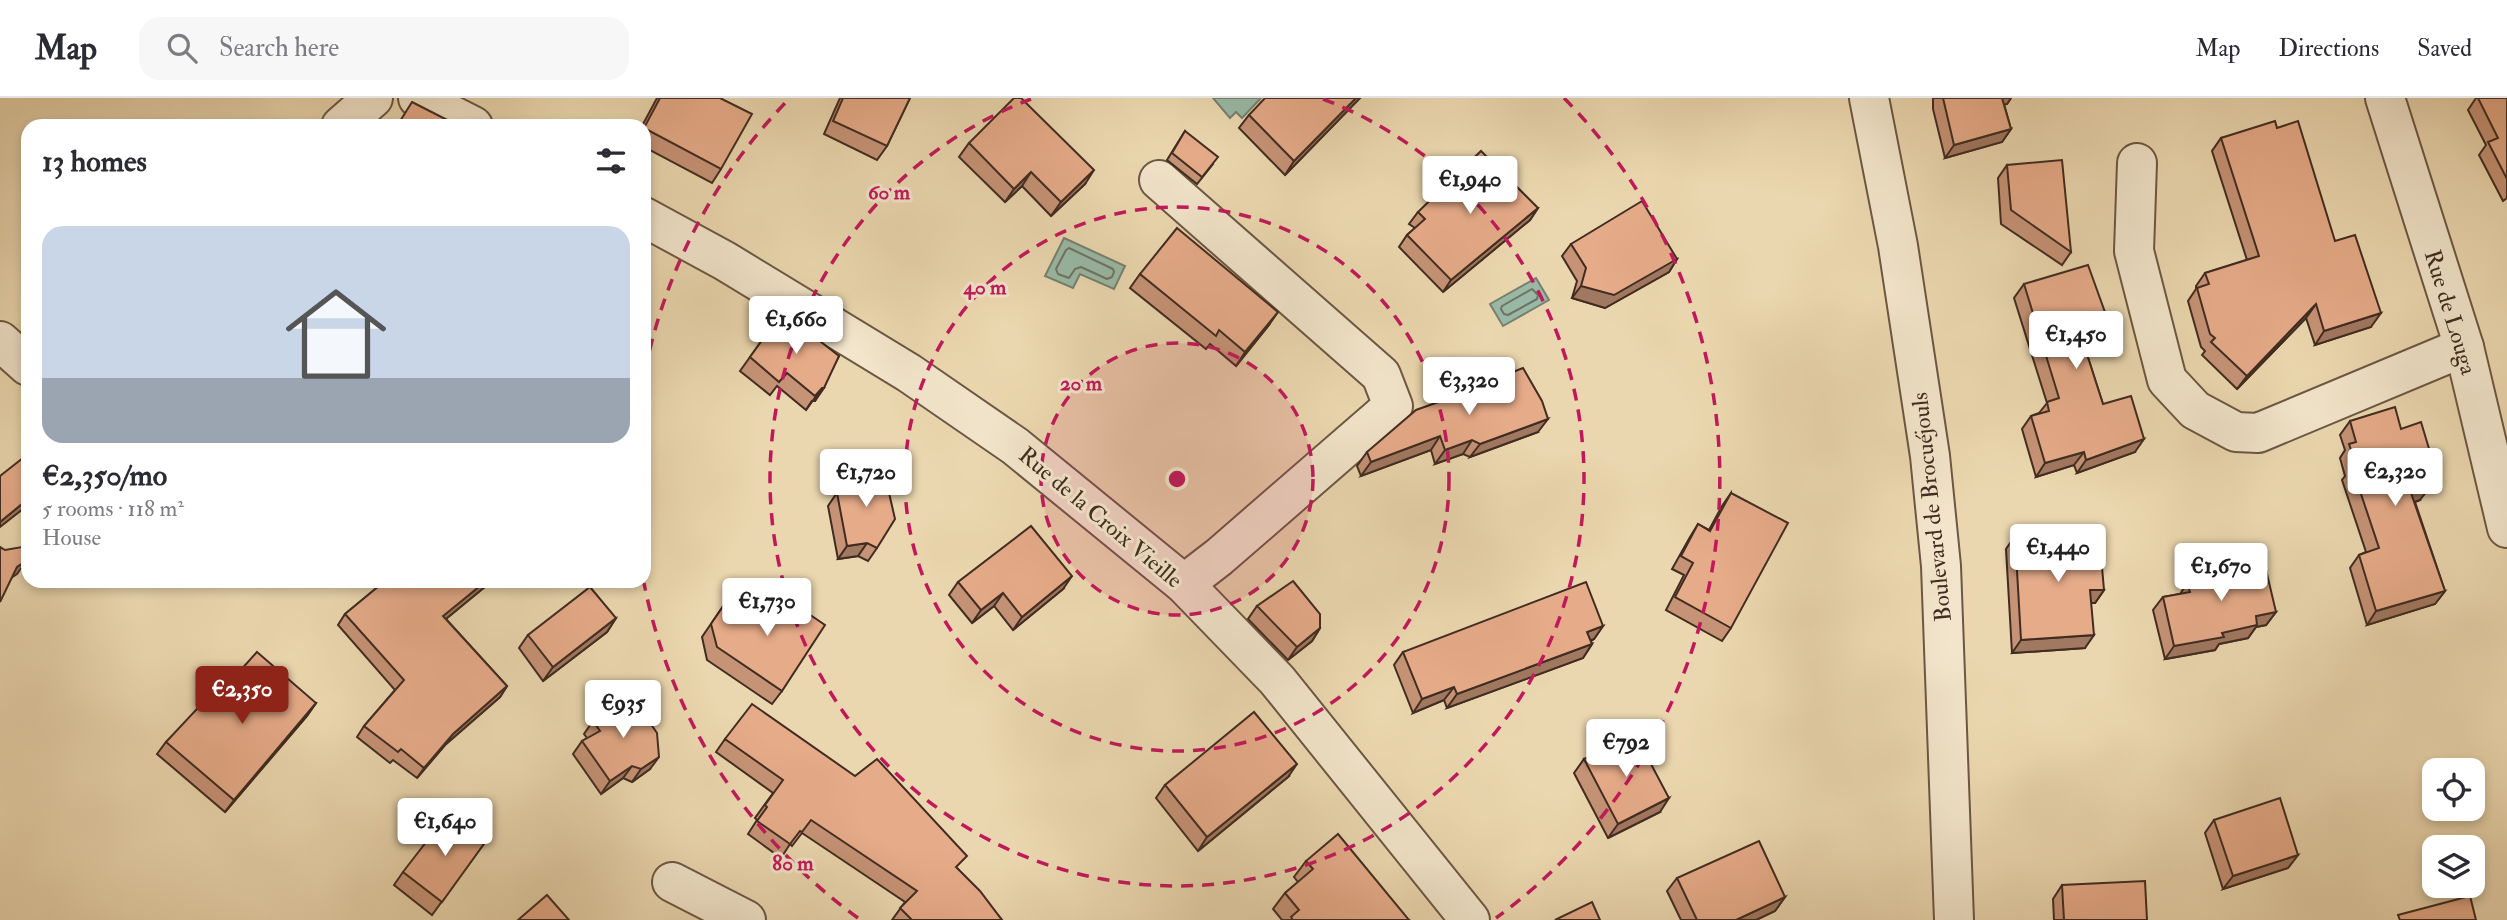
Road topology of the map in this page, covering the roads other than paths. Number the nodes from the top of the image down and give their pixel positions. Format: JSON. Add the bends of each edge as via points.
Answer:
{"nodes":[{"id":1,"x":373,"y":98,"type":"edge"},
{"id":2,"x":418,"y":98,"type":"edge"},
{"id":3,"x":1870,"y":98,"type":"edge"},
{"id":4,"x":2385,"y":98,"type":"edge"},
{"id":5,"x":349,"y":119,"type":"edge"},
{"id":6,"x":458,"y":119,"type":"edge"},
{"id":7,"x":2137,"y":163,"type":"dead end"},
{"id":8,"x":1159,"y":180,"type":"dead end"},
{"id":9,"x":651,"y":222,"type":"edge"},
{"id":10,"x":0,"y":341,"type":"edge"},
{"id":11,"x":2464,"y":347,"type":"junction"},
{"id":12,"x":21,"y":360,"type":"edge"},
{"id":13,"x":2507,"y":528,"type":"edge"},
{"id":14,"x":1184,"y":584,"type":"junction"},
{"id":15,"x":672,"y":882,"type":"dead end"},
{"id":16,"x":746,"y":920,"type":"edge"},
{"id":17,"x":1470,"y":920,"type":"edge"},
{"id":18,"x":1954,"y":920,"type":"edge"}],
"edges":[{"from":1,"to":5,"type":"street"},
{"from":2,"to":6,"type":"street"},
{"from":3,"to":18,"type":"street","name":"Boulevard de Brocuéjouls","via":[[1932,469],[1941,566]]},
{"from":4,"to":11,"type":"street","name":"Rue de Louga"},
{"from":7,"to":11,"type":"street","via":[[2134,251],[2167,380],[2195,410],[2236,432],[2258,433]]},
{"from":8,"to":14,"type":"street","via":[[1381,375],[1392,406]]},
{"from":9,"to":14,"type":"street","name":"Rue de la Croix Vieille","via":[[725,261],[909,373],[1015,446]]},
{"from":10,"to":12,"type":"street"},
{"from":11,"to":13,"type":"street","name":"Rue de Louga"},
{"from":14,"to":17,"type":"street","name":"Rue de la Croix Vieille","via":[[1277,680]]},
{"from":15,"to":16,"type":"street"}]}
